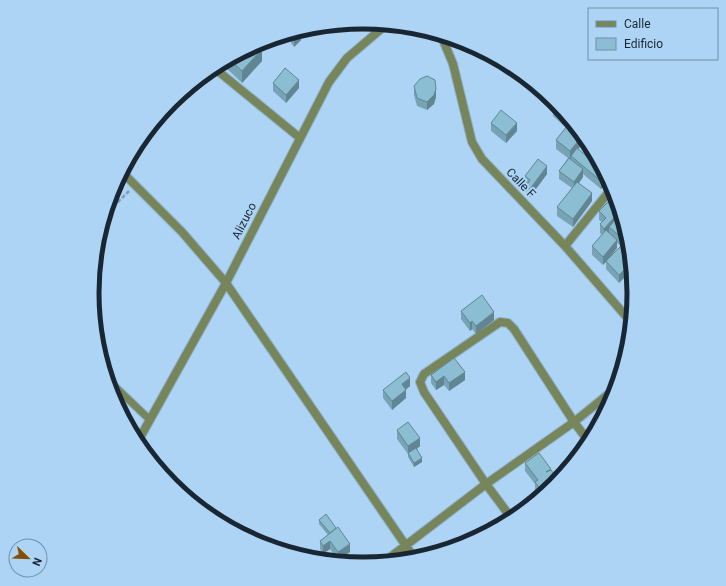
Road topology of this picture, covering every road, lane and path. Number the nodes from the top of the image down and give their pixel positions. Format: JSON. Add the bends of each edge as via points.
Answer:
{"nodes":[{"id":1,"x":380,"y":30,"type":"edge"},
{"id":2,"x":444,"y":42,"type":"edge"},
{"id":3,"x":219,"y":71,"type":"edge"},
{"id":4,"x":300,"y":138,"type":"junction"},
{"id":5,"x":126,"y":176,"type":"edge"},
{"id":6,"x":135,"y":185,"type":"junction"},
{"id":7,"x":608,"y":193,"type":"edge"},
{"id":8,"x":114,"y":206,"type":"edge"},
{"id":9,"x":565,"y":246,"type":"junction"},
{"id":10,"x":226,"y":283,"type":"junction"},
{"id":11,"x":626,"y":316,"type":"edge"},
{"id":12,"x":117,"y":388,"type":"edge"},
{"id":13,"x":606,"y":396,"type":"edge"},
{"id":14,"x":150,"y":420,"type":"junction"},
{"id":15,"x":574,"y":422,"type":"junction"},
{"id":16,"x":141,"y":436,"type":"edge"},
{"id":17,"x":585,"y":437,"type":"edge"},
{"id":18,"x":486,"y":484,"type":"junction"},
{"id":19,"x":508,"y":514,"type":"edge"},
{"id":20,"x":405,"y":545,"type":"junction"},
{"id":21,"x":411,"y":553,"type":"edge"},
{"id":22,"x":392,"y":555,"type":"edge"}],
"edges":[{"from":1,"to":4,"type":"street","name":"Alizuco","via":[[347,58],[329,82]]},
{"from":2,"to":9,"type":"street","name":"Calle F","via":[[453,64],[472,142],[482,159]]},
{"from":3,"to":4,"type":"street"},
{"from":4,"to":10,"type":"street","name":"Alizuco"},
{"from":5,"to":6,"type":"street"},
{"from":6,"to":8,"type":"path"},
{"from":6,"to":10,"type":"street","via":[[182,232]]},
{"from":7,"to":9,"type":"street"},
{"from":9,"to":11,"type":"street","name":"Calle F"},
{"from":10,"to":14,"type":"street","name":"Alizuco"},
{"from":10,"to":20,"type":"street"},
{"from":12,"to":14,"type":"lane"},
{"from":13,"to":15,"type":"street"},
{"from":14,"to":16,"type":"street","name":"Alizuco"},
{"from":15,"to":17,"type":"street"},
{"from":15,"to":18,"type":"street"},
{"from":15,"to":18,"type":"street","via":[[508,323],[500,322],[424,374],[420,382],[424,392]]},
{"from":18,"to":19,"type":"street"},
{"from":18,"to":20,"type":"street"},
{"from":20,"to":21,"type":"street"},
{"from":20,"to":22,"type":"street"}]}
